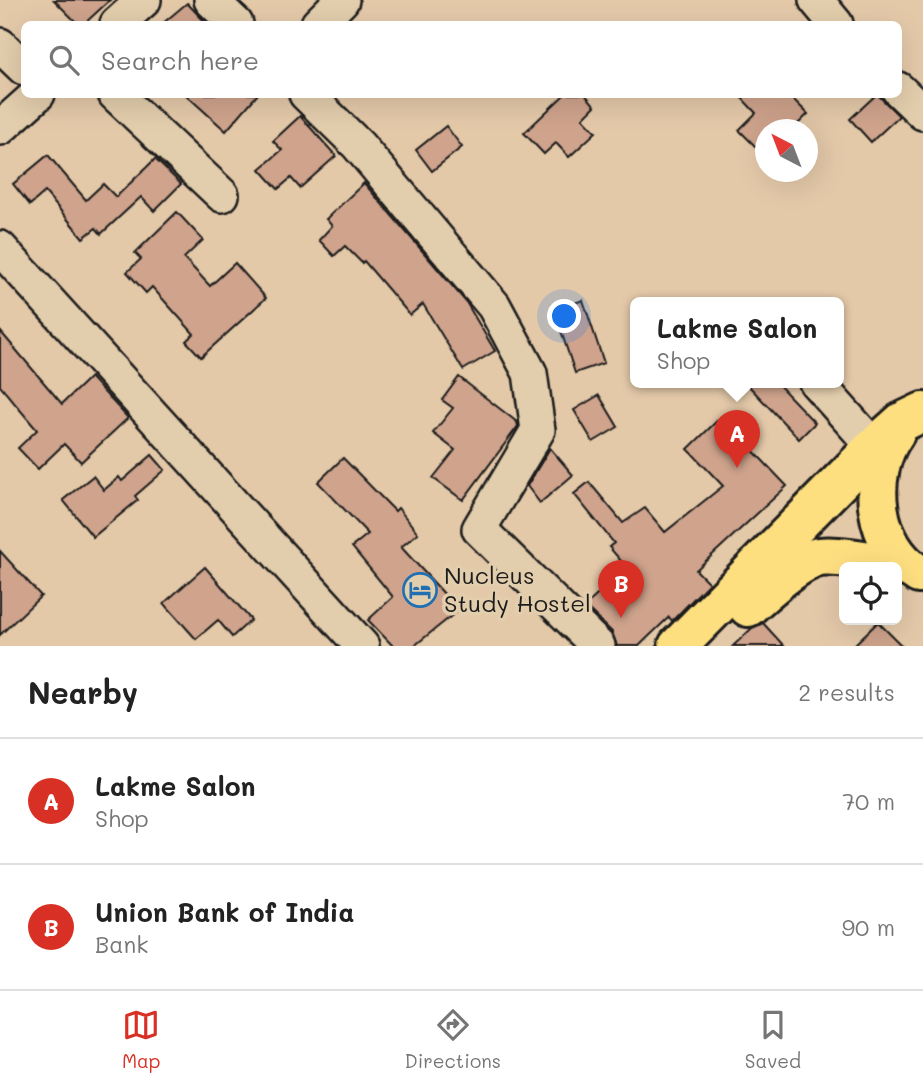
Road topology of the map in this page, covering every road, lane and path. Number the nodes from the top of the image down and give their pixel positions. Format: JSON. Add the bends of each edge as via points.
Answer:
{"nodes":[{"id":1,"x":144,"y":0,"type":"edge"},
{"id":2,"x":211,"y":0,"type":"edge"},
{"id":3,"x":342,"y":0,"type":"edge"},
{"id":4,"x":816,"y":0,"type":"edge"},
{"id":5,"x":120,"y":21,"type":"edge"},
{"id":6,"x":233,"y":21,"type":"edge"},
{"id":7,"x":321,"y":21,"type":"edge"},
{"id":8,"x":834,"y":21,"type":"edge"},
{"id":9,"x":0,"y":45,"type":"edge"},
{"id":10,"x":21,"y":65,"type":"edge"},
{"id":11,"x":902,"y":93,"type":"edge"},
{"id":12,"x":34,"y":98,"type":"edge"},
{"id":13,"x":119,"y":98,"type":"edge"},
{"id":14,"x":310,"y":98,"type":"edge"},
{"id":15,"x":923,"y":114,"type":"edge"},
{"id":16,"x":0,"y":128,"type":"edge"},
{"id":17,"x":222,"y":195,"type":"dead end"},
{"id":18,"x":0,"y":248,"type":"edge"},
{"id":19,"x":821,"y":388,"type":"edge"},
{"id":20,"x":916,"y":413,"type":"edge"},
{"id":21,"x":874,"y":447,"type":"junction"},
{"id":22,"x":918,"y":575,"type":"edge"},
{"id":23,"x":362,"y":646,"type":"edge"},
{"id":24,"x":598,"y":646,"type":"edge"},
{"id":25,"x":678,"y":646,"type":"edge"},
{"id":26,"x":704,"y":646,"type":"edge"}],
"edges":[{"from":1,"to":5,"type":"street"},
{"from":2,"to":6,"type":"street"},
{"from":3,"to":7,"type":"street"},
{"from":4,"to":8,"type":"street"},
{"from":9,"to":10,"type":"street"},
{"from":11,"to":15,"type":"street"},
{"from":12,"to":16,"type":"street"},
{"from":13,"to":17,"type":"street"},
{"from":14,"to":24,"type":"street","via":[[358,145],[494,306],[530,373],[538,430],[479,529]]},
{"from":18,"to":23,"type":"street"},
{"from":19,"to":21,"type":"street"},
{"from":20,"to":21,"type":"highway"},
{"from":20,"to":22,"type":"highway","via":[[887,443],[881,457],[878,495],[890,548]]},
{"from":21,"to":25,"type":"highway"},
{"from":22,"to":26,"type":"highway","via":[[861,560],[819,557],[782,577]]}]}
